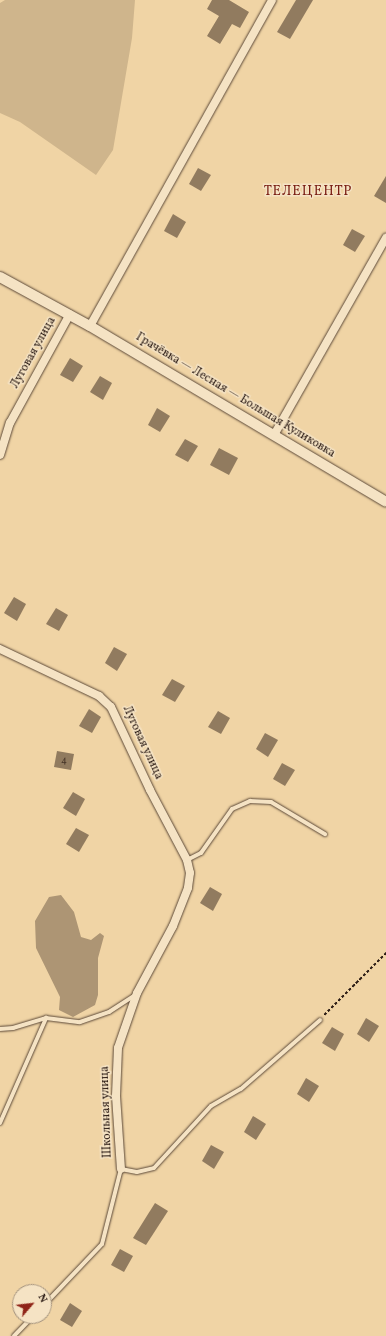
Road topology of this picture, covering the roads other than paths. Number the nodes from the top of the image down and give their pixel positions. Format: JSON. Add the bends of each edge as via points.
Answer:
{"nodes":[{"id":1,"x":272,"y":0,"type":"edge"},
{"id":2,"x":386,"y":238,"type":"edge"},
{"id":3,"x":0,"y":277,"type":"edge"},
{"id":4,"x":70,"y":314,"type":"junction"},
{"id":5,"x":90,"y":326,"type":"junction"},
{"id":6,"x":274,"y":435,"type":"junction"},
{"id":7,"x":0,"y":455,"type":"edge"},
{"id":8,"x":386,"y":502,"type":"edge"},
{"id":9,"x":0,"y":648,"type":"edge"},
{"id":10,"x":325,"y":834,"type":"dead end"},
{"id":11,"x":187,"y":860,"type":"junction"},
{"id":12,"x":137,"y":993,"type":"junction"},
{"id":13,"x":46,"y":1018,"type":"junction"},
{"id":14,"x":320,"y":1020,"type":"road end"},
{"id":15,"x":0,"y":1029,"type":"edge"},
{"id":16,"x":0,"y":1123,"type":"edge"},
{"id":17,"x":121,"y":1169,"type":"junction"},
{"id":18,"x":52,"y":1297,"type":"edge"},
{"id":19,"x":25,"y":1324,"type":"edge"},
{"id":20,"x":14,"y":1336,"type":"edge"}],
"edges":[{"from":1,"to":5,"type":"street"},
{"from":2,"to":6,"type":"street"},
{"from":3,"to":4,"type":"street","name":"Луговая улица"},
{"from":4,"to":5,"type":"street","name":"Грачёвка — Лесная — Большая Куликовка"},
{"from":4,"to":7,"type":"street","name":"Луговая улица","via":[[10,423]]},
{"from":5,"to":6,"type":"street","name":"Грачёвка — Лесная — Большая Куликовка"},
{"from":6,"to":8,"type":"street","name":"Грачёвка — Лесная — Большая Куликовка"},
{"from":9,"to":11,"type":"street","name":"Луговая улица","via":[[99,696],[110,707]]},
{"from":10,"to":11,"type":"lane","via":[[272,802],[250,801],[232,809],[201,853]]},
{"from":11,"to":12,"type":"street","name":"Школьная улица","via":[[190,873],[188,888],[172,926]]},
{"from":12,"to":13,"type":"lane","via":[[109,1012],[80,1022]]},
{"from":12,"to":17,"type":"street","name":"Школьная улица","via":[[118,1048],[116,1096]]},
{"from":13,"to":15,"type":"lane","via":[[14,1028]]},
{"from":13,"to":16,"type":"lane"},
{"from":14,"to":17,"type":"lane","name":"Школьная улица","via":[[241,1089],[211,1106],[154,1168],[136,1172]]},
{"from":17,"to":18,"type":"lane","via":[[102,1244]]},
{"from":19,"to":20,"type":"lane"}]}
